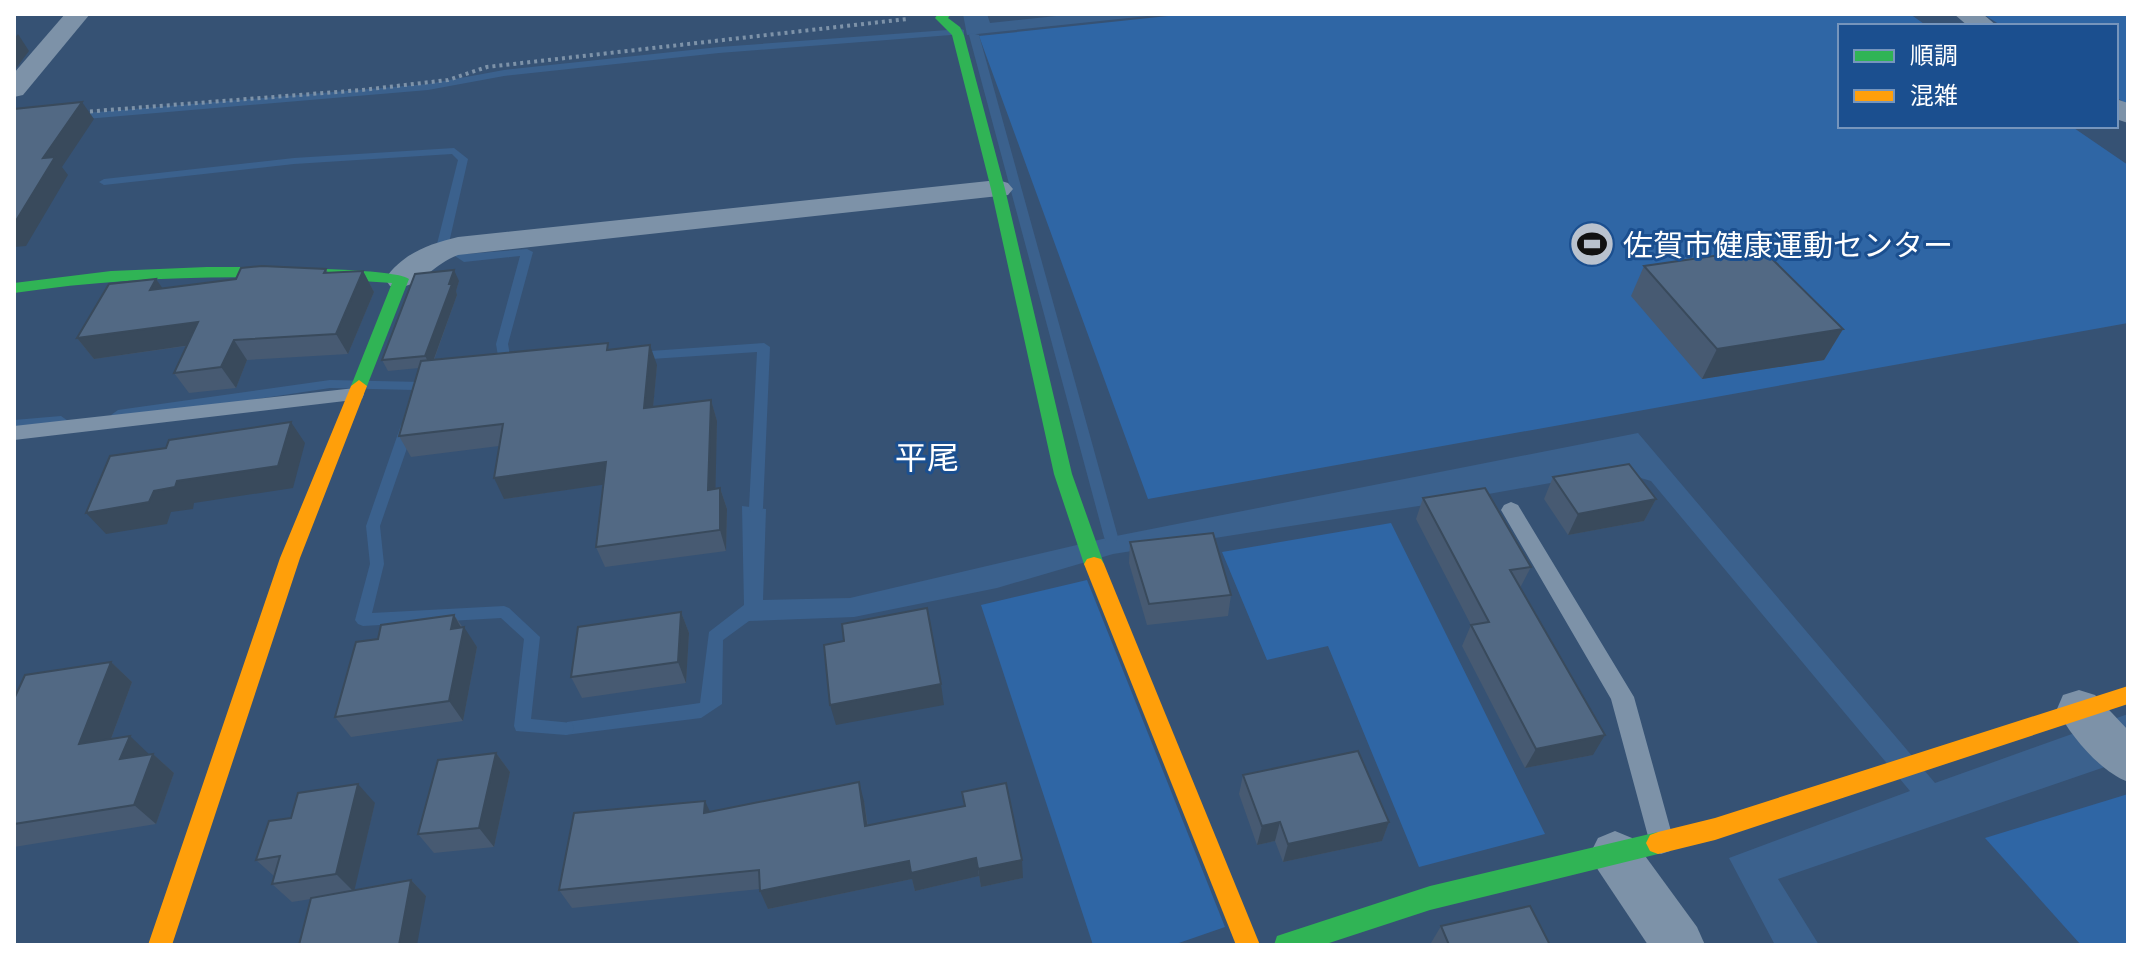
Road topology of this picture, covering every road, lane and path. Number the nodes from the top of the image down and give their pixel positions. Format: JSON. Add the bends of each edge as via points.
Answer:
{"nodes":[{"id":1,"x":78,"y":14,"type":"edge"},
{"id":2,"x":950,"y":24,"type":"edge"},
{"id":3,"x":14,"y":89,"type":"edge"},
{"id":4,"x":77,"y":113,"type":"edge"},
{"id":5,"x":998,"y":189,"type":"junction"},
{"id":6,"x":401,"y":279,"type":"junction"},
{"id":7,"x":14,"y":288,"type":"edge"},
{"id":8,"x":355,"y":394,"type":"junction"},
{"id":9,"x":14,"y":433,"type":"edge"},
{"id":10,"x":1511,"y":510,"type":"dead end"},
{"id":11,"x":2128,"y":695,"type":"edge"},
{"id":12,"x":2079,"y":709,"type":"junction"},
{"id":13,"x":2128,"y":761,"type":"edge"},
{"id":14,"x":1638,"y":848,"type":"junction"},
{"id":15,"x":160,"y":945,"type":"edge"},
{"id":16,"x":1248,"y":945,"type":"edge"},
{"id":17,"x":1286,"y":945,"type":"edge"},
{"id":18,"x":1679,"y":945,"type":"edge"}],
"edges":[{"from":1,"to":3,"type":"street"},
{"from":2,"to":4,"type":"path","via":[[914,18],[487,67],[448,80],[362,90]]},
{"from":2,"to":5,"type":"street"},
{"from":5,"to":6,"type":"street","via":[[447,248],[412,265]]},
{"from":5,"to":16,"type":"street","via":[[1063,474],[1095,567]]},
{"from":6,"to":7,"type":"street","via":[[268,268],[160,269]]},
{"from":6,"to":8,"type":"street"},
{"from":8,"to":9,"type":"lane"},
{"from":8,"to":15,"type":"street","via":[[290,558]]},
{"from":10,"to":14,"type":"lane","via":[[1622,697]]},
{"from":11,"to":12,"type":"street"},
{"from":12,"to":13,"type":"street"},
{"from":12,"to":14,"type":"street","via":[[1715,829]]},
{"from":14,"to":17,"type":"street","via":[[1430,898]]},
{"from":14,"to":18,"type":"street"}]}
